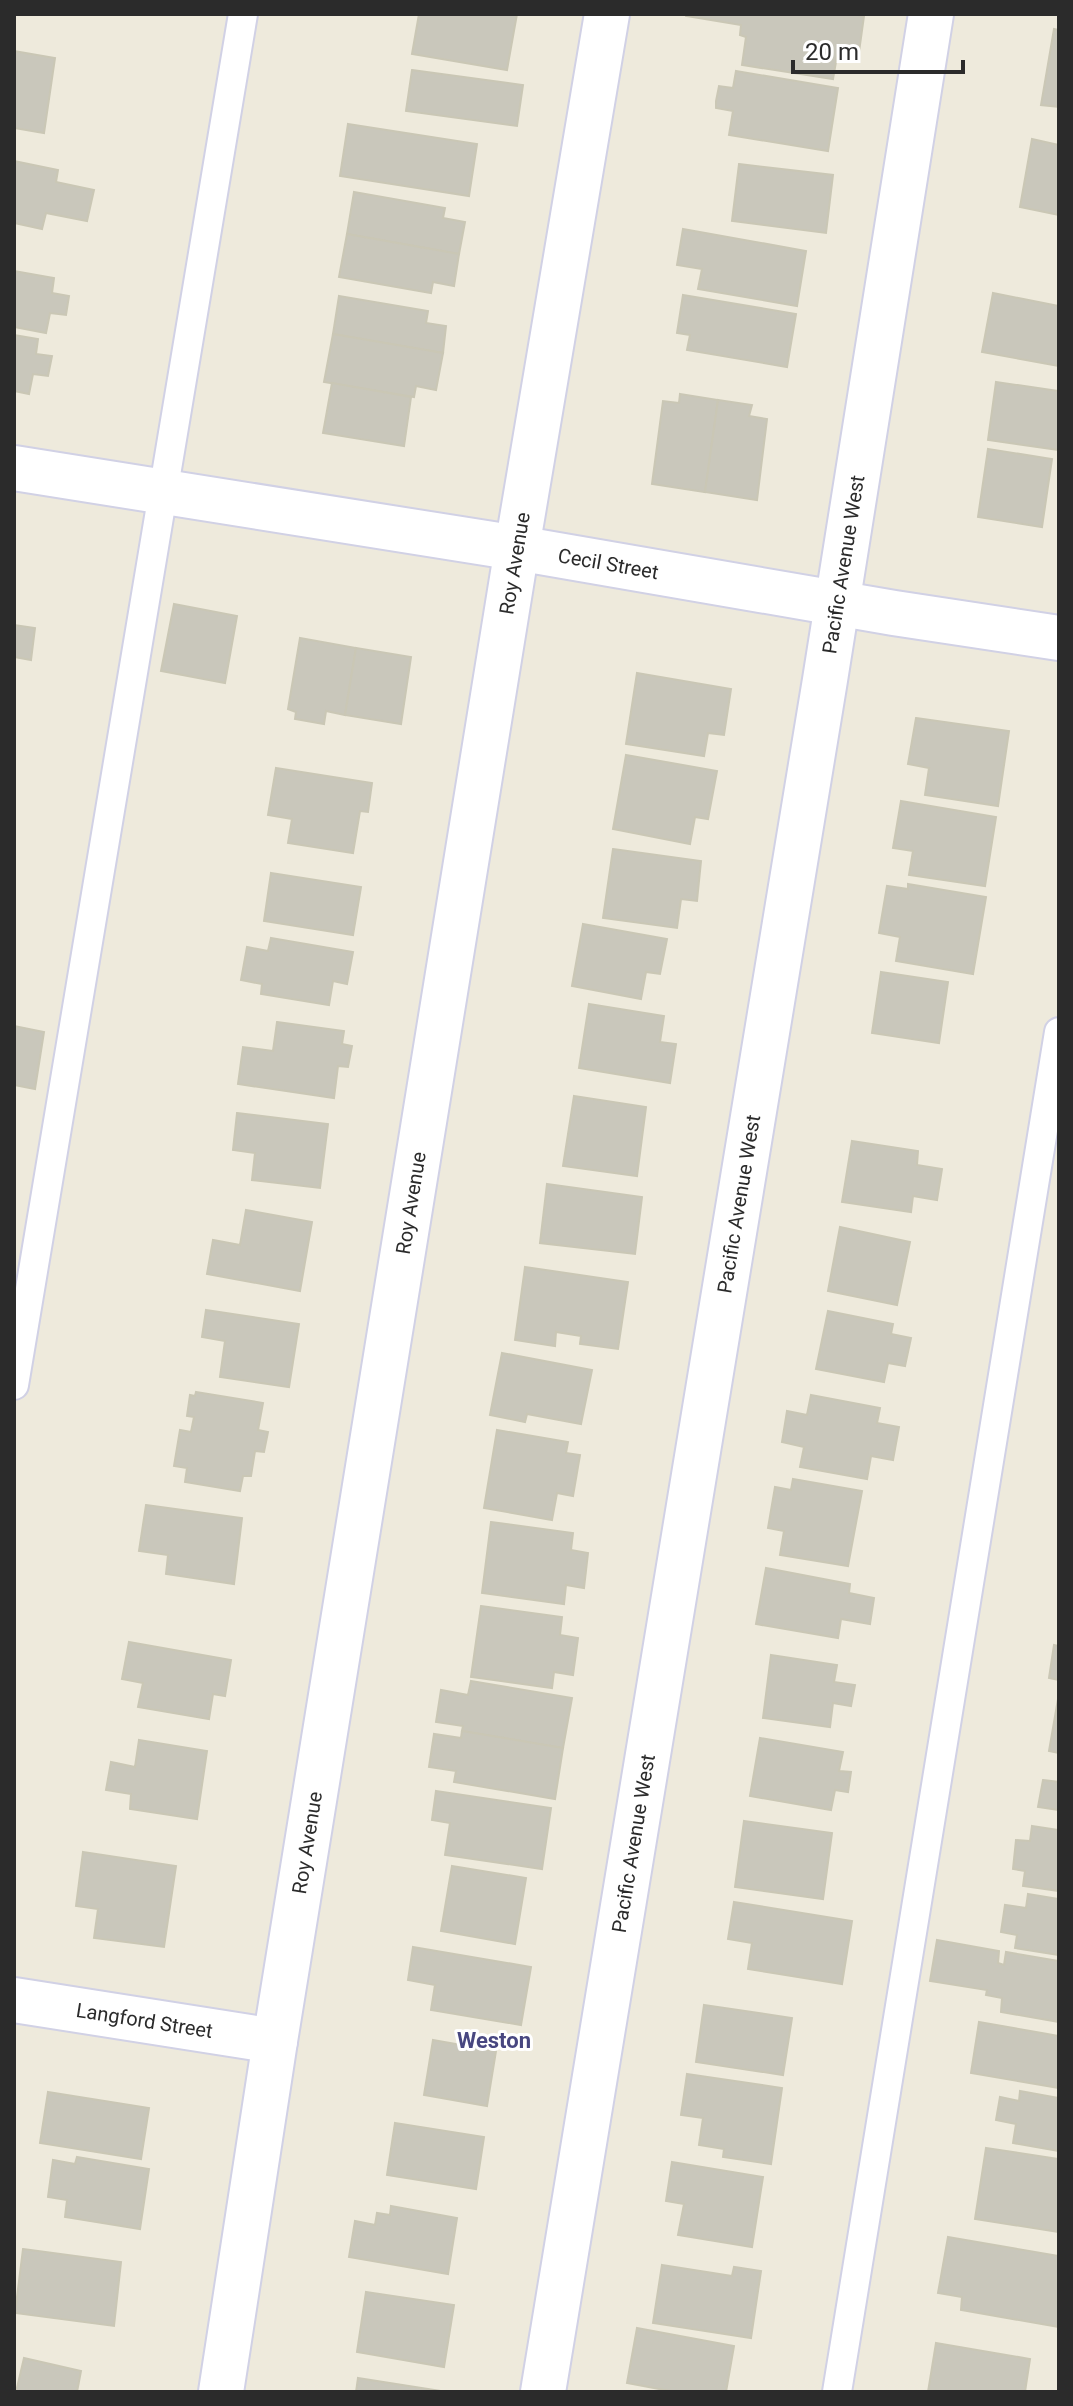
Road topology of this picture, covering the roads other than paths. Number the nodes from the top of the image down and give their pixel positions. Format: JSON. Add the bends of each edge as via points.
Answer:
{"nodes":[{"id":1,"x":243,"y":14,"type":"edge"},
{"id":2,"x":607,"y":14,"type":"edge"},
{"id":3,"x":931,"y":14,"type":"edge"},
{"id":4,"x":14,"y":468,"type":"edge"},
{"id":5,"x":163,"y":491,"type":"junction"},
{"id":6,"x":517,"y":548,"type":"junction"},
{"id":7,"x":837,"y":603,"type":"junction"},
{"id":8,"x":1059,"y":638,"type":"edge"},
{"id":9,"x":1059,"y":1032,"type":"edge"},
{"id":10,"x":14,"y":1385,"type":"edge"},
{"id":11,"x":14,"y":2000,"type":"edge"},
{"id":12,"x":275,"y":2041,"type":"junction"},
{"id":13,"x":221,"y":2392,"type":"edge"},
{"id":14,"x":543,"y":2392,"type":"edge"},
{"id":15,"x":837,"y":2392,"type":"edge"}],
"edges":[{"from":1,"to":5,"type":"lane"},
{"from":2,"to":6,"type":"street","name":"Roy Avenue"},
{"from":3,"to":7,"type":"street","name":"Pacific Avenue West"},
{"from":4,"to":5,"type":"street","name":"Cecil Street"},
{"from":5,"to":6,"type":"street","name":"Cecil Street"},
{"from":5,"to":10,"type":"lane"},
{"from":6,"to":7,"type":"street","name":"Cecil Street"},
{"from":6,"to":12,"type":"street","name":"Roy Avenue"},
{"from":7,"to":8,"type":"street","name":"Cecil Street"},
{"from":7,"to":14,"type":"street","name":"Pacific Avenue West"},
{"from":9,"to":15,"type":"lane"},
{"from":11,"to":12,"type":"street","name":"Langford Street"},
{"from":12,"to":13,"type":"street","name":"Roy Avenue"}]}
